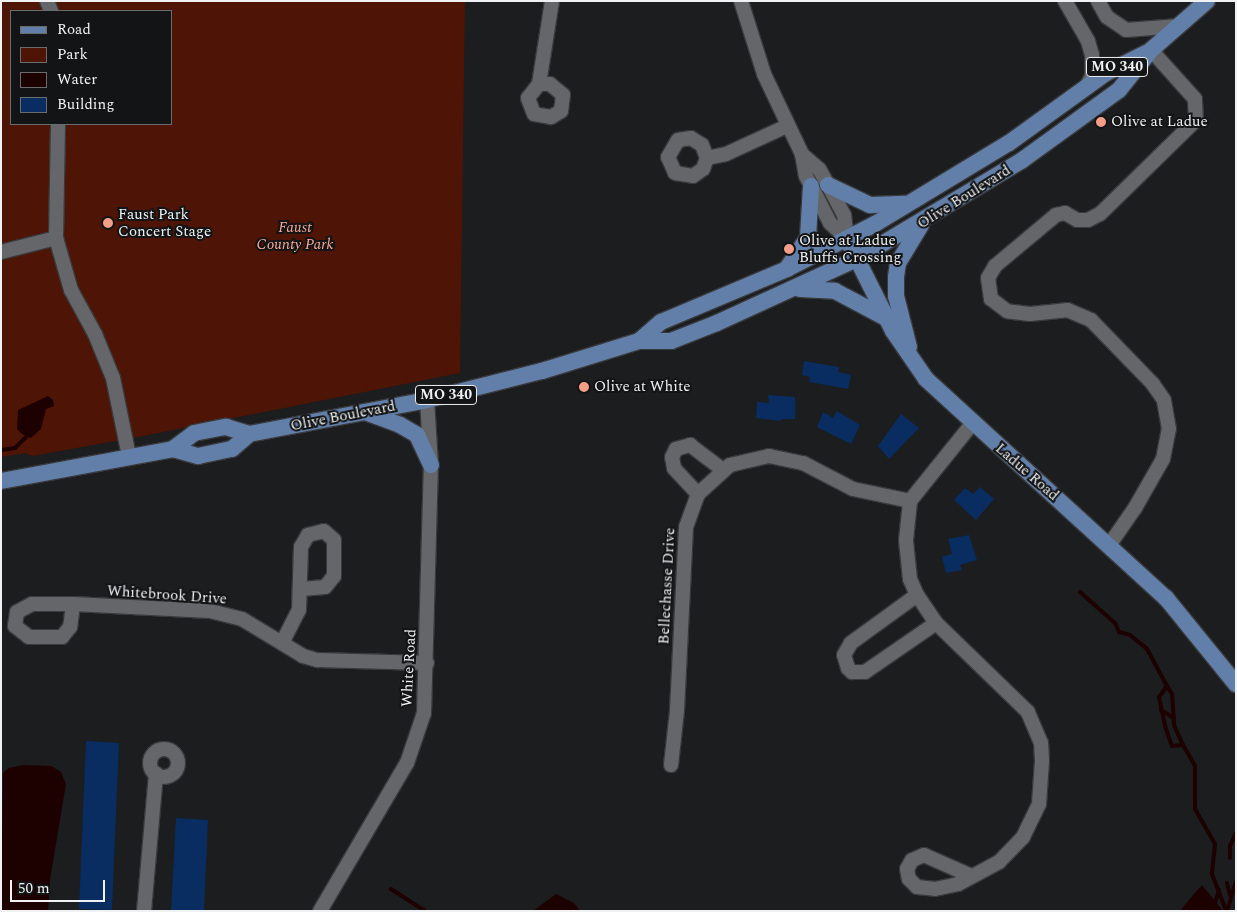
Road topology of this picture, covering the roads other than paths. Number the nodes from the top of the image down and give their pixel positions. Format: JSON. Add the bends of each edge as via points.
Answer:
{"nodes":[{"id":1,"x":552,"y":1,"type":"edge"},
{"id":2,"x":741,"y":1,"type":"edge"},
{"id":3,"x":1065,"y":1,"type":"edge"},
{"id":4,"x":1098,"y":1,"type":"edge"},
{"id":5,"x":1207,"y":1,"type":"edge"},
{"id":6,"x":1179,"y":26,"type":"junction"},
{"id":7,"x":1151,"y":50,"type":"junction"},
{"id":8,"x":539,"y":84,"type":"dead end"},
{"id":9,"x":1086,"y":88,"type":"junction"},
{"id":10,"x":58,"y":125,"type":"edge"},
{"id":11,"x":787,"y":126,"type":"junction"},
{"id":12,"x":802,"y":154,"type":"junction"},
{"id":13,"x":707,"y":158,"type":"dead end"},
{"id":14,"x":828,"y":185,"type":"junction"},
{"id":15,"x":811,"y":186,"type":"junction"},
{"id":16,"x":912,"y":203,"type":"junction"},
{"id":17,"x":921,"y":224,"type":"junction"},
{"id":18,"x":56,"y":238,"type":"junction"},
{"id":19,"x":847,"y":239,"type":"junction"},
{"id":20,"x":1,"y":252,"type":"edge"},
{"id":21,"x":857,"y":259,"type":"junction"},
{"id":22,"x":787,"y":269,"type":"junction"},
{"id":23,"x":796,"y":289,"type":"junction"},
{"id":24,"x":886,"y":318,"type":"junction"},
{"id":25,"x":639,"y":341,"type":"junction"},
{"id":26,"x":912,"y":362,"type":"junction"},
{"id":27,"x":427,"y":400,"type":"junction"},
{"id":28,"x":364,"y":412,"type":"junction"},
{"id":29,"x":972,"y":424,"type":"junction"},
{"id":30,"x":249,"y":434,"type":"junction"},
{"id":31,"x":172,"y":448,"type":"junction"},
{"id":32,"x":128,"y":456,"type":"junction"},
{"id":33,"x":431,"y":465,"type":"junction"},
{"id":34,"x":724,"y":470,"type":"junction"},
{"id":35,"x":1,"y":481,"type":"edge"},
{"id":36,"x":698,"y":494,"type":"junction"},
{"id":37,"x":910,"y":501,"type":"junction"},
{"id":38,"x":1110,"y":544,"type":"junction"},
{"id":39,"x":301,"y":589,"type":"dead end"},
{"id":40,"x":917,"y":596,"type":"junction"},
{"id":41,"x":73,"y":604,"type":"dead end"},
{"id":42,"x":936,"y":623,"type":"junction"},
{"id":43,"x":282,"y":643,"type":"junction"},
{"id":44,"x":427,"y":663,"type":"junction"},
{"id":45,"x":1236,"y":684,"type":"edge"},
{"id":46,"x":671,"y":765,"type":"dead end"},
{"id":47,"x":156,"y":774,"type":"dead end"},
{"id":48,"x":969,"y":876,"type":"dead end"},
{"id":49,"x":144,"y":911,"type":"edge"},
{"id":50,"x":320,"y":911,"type":"edge"}],
"edges":[{"from":1,"to":8,"type":"street"},
{"from":2,"to":11,"type":"street","via":[[764,74]]},
{"from":3,"to":9,"type":"street","via":[[1088,41],[1092,55],[1092,76]]},
{"from":4,"to":6,"type":"street","via":[[1107,17],[1126,30]]},
{"from":5,"to":6,"type":"main road","name":"Olive Boulevard","number":"MO 340"},
{"from":6,"to":7,"type":"main road","name":"Olive Boulevard","number":"MO 340"},
{"from":7,"to":9,"type":"main road","name":"Olive Boulevard","number":"MO 340","via":[[1106,73]]},
{"from":7,"to":17,"type":"main road","name":"Olive Boulevard","number":"MO 340","via":[[1120,90],[1021,161]]},
{"from":7,"to":38,"type":"street","via":[[1195,99],[1196,120],[1100,214],[1088,220],[1077,220],[1065,213],[1056,215],[995,266],[988,278],[991,299],[1007,311],[1030,314],[1068,310],[1091,320],[1153,384],[1164,400],[1169,429],[1163,459],[1136,508]]},
{"from":9,"to":16,"type":"main road","name":"Olive Boulevard","number":"MO 340","via":[[1009,143]]},
{"from":10,"to":18,"type":"street"},
{"from":11,"to":12,"type":"street"},
{"from":11,"to":13,"type":"street","via":[[726,154]]},
{"from":12,"to":14,"type":"street","via":[[819,169]]},
{"from":12,"to":15,"type":"street"},
{"from":14,"to":16,"type":"main road","via":[[870,205]]},
{"from":14,"to":19,"type":"street","via":[[844,215]]},
{"from":15,"to":19,"type":"street","via":[[830,223]]},
{"from":15,"to":22,"type":"main road","via":[[808,237]]},
{"from":16,"to":19,"type":"main road","name":"Olive Boulevard","number":"MO 340"},
{"from":17,"to":21,"type":"main road","name":"Olive Boulevard","number":"MO 340"},
{"from":17,"to":26,"type":"main road","via":[[898,263],[896,277],[896,296]]},
{"from":18,"to":20,"type":"street"},
{"from":18,"to":32,"type":"street","via":[[71,290],[95,334],[113,378]]},
{"from":19,"to":21,"type":"main road","name":"Ladue Road"},
{"from":19,"to":22,"type":"main road","name":"Olive Boulevard","number":"MO 340"},
{"from":21,"to":23,"type":"main road","name":"Olive Boulevard","number":"MO 340"},
{"from":21,"to":24,"type":"main road","name":"Ladue Road"},
{"from":22,"to":25,"type":"main road","name":"Olive Boulevard","number":"MO 340","via":[[661,322]]},
{"from":23,"to":24,"type":"main road","via":[[835,291]]},
{"from":23,"to":25,"type":"main road","name":"Olive Boulevard","number":"MO 340","via":[[670,341]]},
{"from":24,"to":26,"type":"main road","name":"Ladue Road"},
{"from":25,"to":27,"type":"main road","name":"Olive Boulevard","number":"MO 340","via":[[542,372]]},
{"from":26,"to":29,"type":"main road","name":"Ladue Road","via":[[941,396]]},
{"from":27,"to":28,"type":"main road","name":"Olive Boulevard","number":"MO 340"},
{"from":27,"to":33,"type":"street","name":"White Road"},
{"from":28,"to":30,"type":"main road","name":"Olive Boulevard","number":"MO 340"},
{"from":28,"to":33,"type":"main road","via":[[417,435]]},
{"from":29,"to":37,"type":"street"},
{"from":29,"to":38,"type":"main road","name":"Ladue Road"},
{"from":30,"to":31,"type":"main road","name":"Olive Boulevard","number":"MO 340","via":[[226,428],[194,434]]},
{"from":30,"to":31,"type":"main road","name":"Olive Boulevard","number":"MO 340","via":[[232,449],[198,456]]},
{"from":31,"to":32,"type":"main road","name":"Olive Boulevard","number":"MO 340"},
{"from":32,"to":35,"type":"main road","name":"Olive Boulevard","number":"MO 340"},
{"from":33,"to":44,"type":"street","name":"White Road"},
{"from":34,"to":36,"type":"street","name":"Bellechasse Drive"},
{"from":34,"to":36,"type":"street","via":[[690,445],[676,449],[672,458],[674,468]]},
{"from":34,"to":37,"type":"street","name":"Bellechasse Drive","via":[[749,458],[787,458],[853,489]]},
{"from":36,"to":46,"type":"street","name":"Bellechasse Drive","via":[[686,527],[677,711]]},
{"from":37,"to":40,"type":"street","via":[[907,558]]},
{"from":38,"to":45,"type":"main road","name":"Ladue Road","via":[[1166,598]]},
{"from":39,"to":43,"type":"street","via":[[299,610]]},
{"from":40,"to":42,"type":"street"},
{"from":40,"to":42,"type":"street","via":[[851,643],[844,655],[848,668],[852,672],[865,672]]},
{"from":41,"to":43,"type":"street","name":"Whitebrook Drive","via":[[227,613]]},
{"from":42,"to":48,"type":"street","via":[[1017,698],[1028,712],[1041,743],[1039,804],[1023,837],[999,862]]},
{"from":43,"to":44,"type":"street","name":"Whitebrook Drive","via":[[303,656],[317,660]]},
{"from":44,"to":50,"type":"street","name":"White Road","via":[[424,713],[407,763]]},
{"from":47,"to":49,"type":"street"}]}
